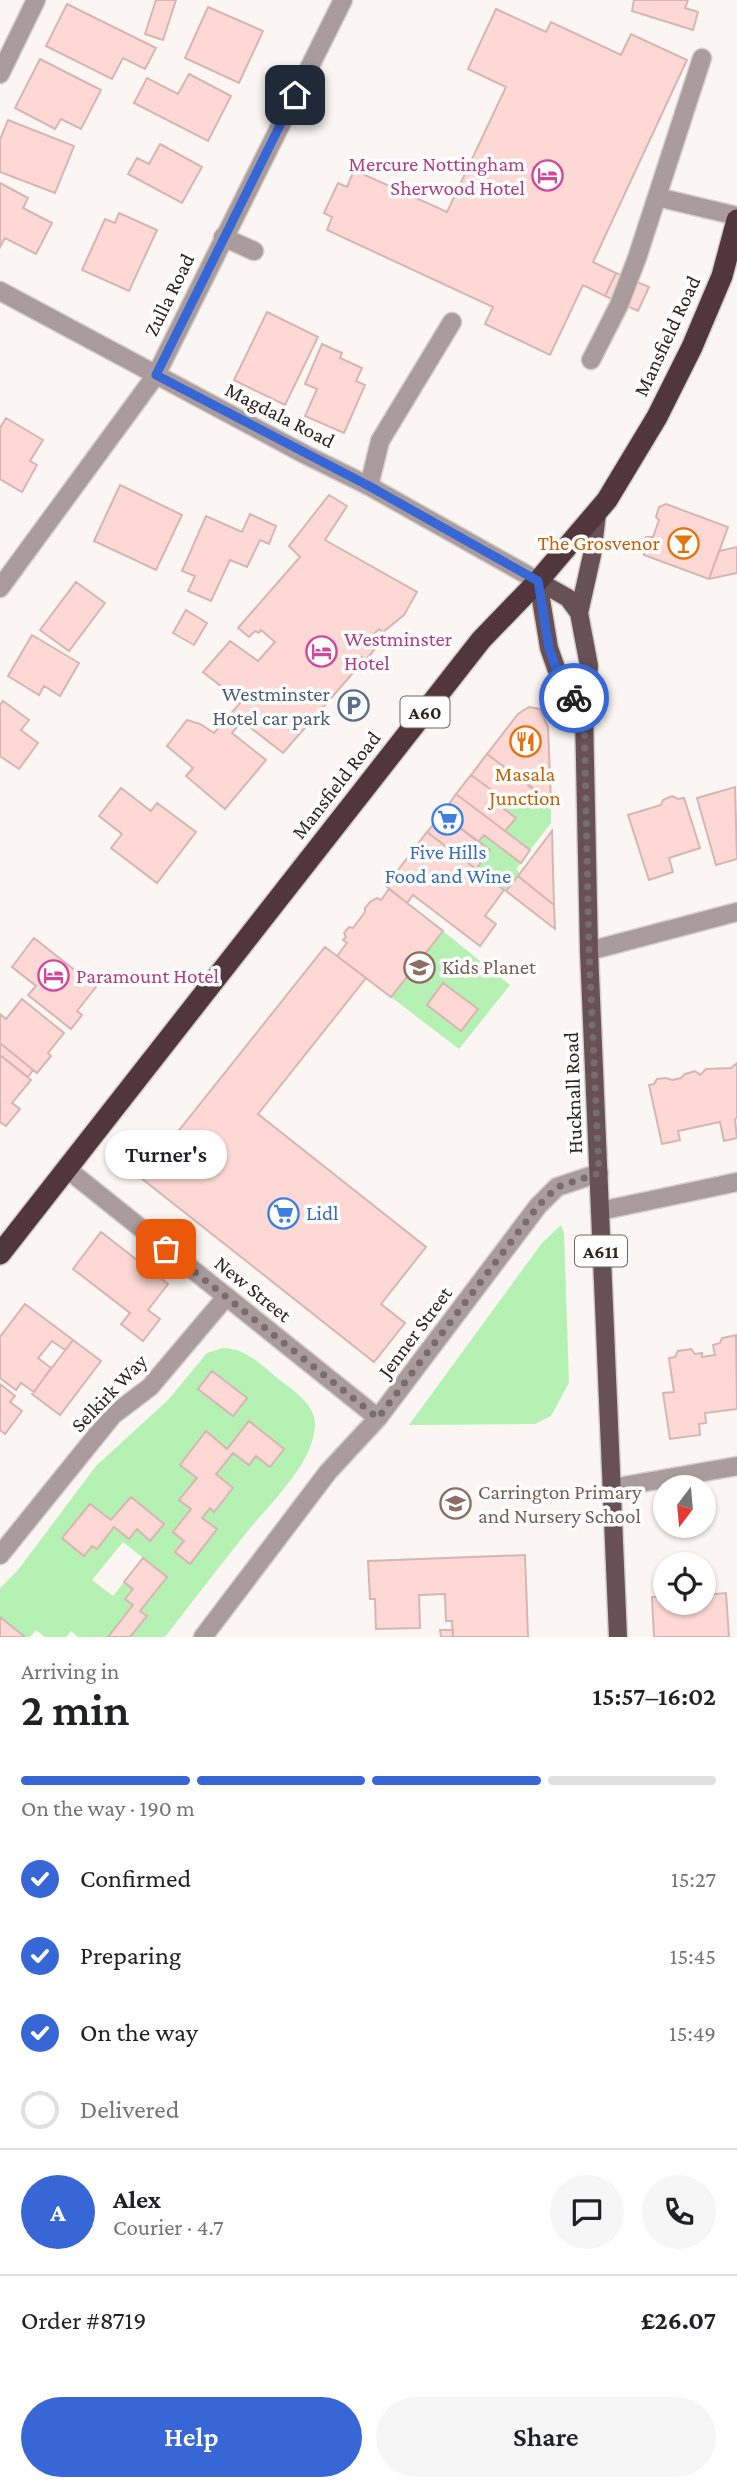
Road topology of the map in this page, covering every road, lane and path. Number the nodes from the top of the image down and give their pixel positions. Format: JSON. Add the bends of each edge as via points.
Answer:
{"nodes":[{"id":1,"x":36,"y":0,"type":"edge"},
{"id":2,"x":343,"y":0,"type":"edge"},
{"id":3,"x":702,"y":58,"type":"dead end"},
{"id":4,"x":0,"y":74,"type":"edge"},
{"id":5,"x":657,"y":197,"type":"junction"},
{"id":6,"x":737,"y":218,"type":"edge"},
{"id":7,"x":223,"y":237,"type":"junction"},
{"id":8,"x":254,"y":251,"type":"dead end"},
{"id":9,"x":0,"y":291,"type":"edge"},
{"id":10,"x":452,"y":323,"type":"dead end"},
{"id":11,"x":591,"y":360,"type":"dead end"},
{"id":12,"x":156,"y":375,"type":"junction"},
{"id":13,"x":369,"y":486,"type":"junction"},
{"id":14,"x":597,"y":514,"type":"junction"},
{"id":15,"x":538,"y":581,"type":"junction"},
{"id":16,"x":0,"y":589,"type":"edge"},
{"id":17,"x":579,"y":613,"type":"junction"},
{"id":18,"x":584,"y":714,"type":"junction"},
{"id":19,"x":737,"y":912,"type":"edge"},
{"id":20,"x":589,"y":951,"type":"junction"},
{"id":21,"x":66,"y":1169,"type":"junction"},
{"id":22,"x":599,"y":1173,"type":"junction"},
{"id":23,"x":737,"y":1182,"type":"edge"},
{"id":24,"x":600,"y":1211,"type":"junction"},
{"id":25,"x":0,"y":1254,"type":"edge"},
{"id":26,"x":226,"y":1297,"type":"junction"},
{"id":27,"x":378,"y":1418,"type":"junction"},
{"id":28,"x":737,"y":1466,"type":"edge"},
{"id":29,"x":612,"y":1488,"type":"junction"},
{"id":30,"x":0,"y":1555,"type":"edge"},
{"id":31,"x":203,"y":1637,"type":"edge"},
{"id":32,"x":618,"y":1637,"type":"edge"}],
"edges":[{"from":1,"to":4,"type":"street"},
{"from":2,"to":7,"type":"street","name":"Zulla Road"},
{"from":3,"to":5,"type":"street"},
{"from":5,"to":6,"type":"street"},
{"from":5,"to":11,"type":"street","via":[[618,305]]},
{"from":6,"to":14,"type":"highway","name":"Mansfield Road","number":"A60","via":[[722,276],[692,347],[657,417]]},
{"from":7,"to":8,"type":"street"},
{"from":7,"to":12,"type":"street","name":"Zulla Road"},
{"from":9,"to":12,"type":"street","name":"Magdala Road"},
{"from":10,"to":13,"type":"street","via":[[380,441]]},
{"from":12,"to":13,"type":"street","name":"Magdala Road"},
{"from":12,"to":16,"type":"street","name":"Zulla Road"},
{"from":13,"to":15,"type":"street","name":"Magdala Road"},
{"from":14,"to":15,"type":"highway","name":"Mansfield Road","number":"A60"},
{"from":14,"to":17,"type":"main road"},
{"from":15,"to":17,"type":"main road","via":[[568,598]]},
{"from":15,"to":18,"type":"main road","via":[[549,648]]},
{"from":15,"to":21,"type":"highway","name":"Mansfield Road","number":"A60","via":[[481,640]]},
{"from":17,"to":18,"type":"main road","name":"Hucknall Road","via":[[589,666]]},
{"from":18,"to":20,"type":"main road","name":"Hucknall Road","number":"A611"},
{"from":19,"to":20,"type":"street"},
{"from":20,"to":22,"type":"main road","name":"Hucknall Road","number":"A611"},
{"from":21,"to":25,"type":"highway","name":"Mansfield Road","number":"A60"},
{"from":21,"to":26,"type":"street","name":"New Street"},
{"from":22,"to":24,"type":"main road","name":"Hucknall Road","number":"A611"},
{"from":22,"to":27,"type":"street","name":"Jenner Street","via":[[557,1187],[538,1206]]},
{"from":23,"to":24,"type":"street"},
{"from":24,"to":29,"type":"main road","name":"Hucknall Road","number":"A611"},
{"from":26,"to":27,"type":"street","name":"New Street"},
{"from":26,"to":30,"type":"street","name":"Selkirk Way","via":[[150,1387],[113,1415]]},
{"from":27,"to":31,"type":"street","name":"Jenner Street","via":[[328,1472]]},
{"from":28,"to":29,"type":"street"},
{"from":29,"to":32,"type":"main road","name":"Hucknall Road","number":"A611"}]}
